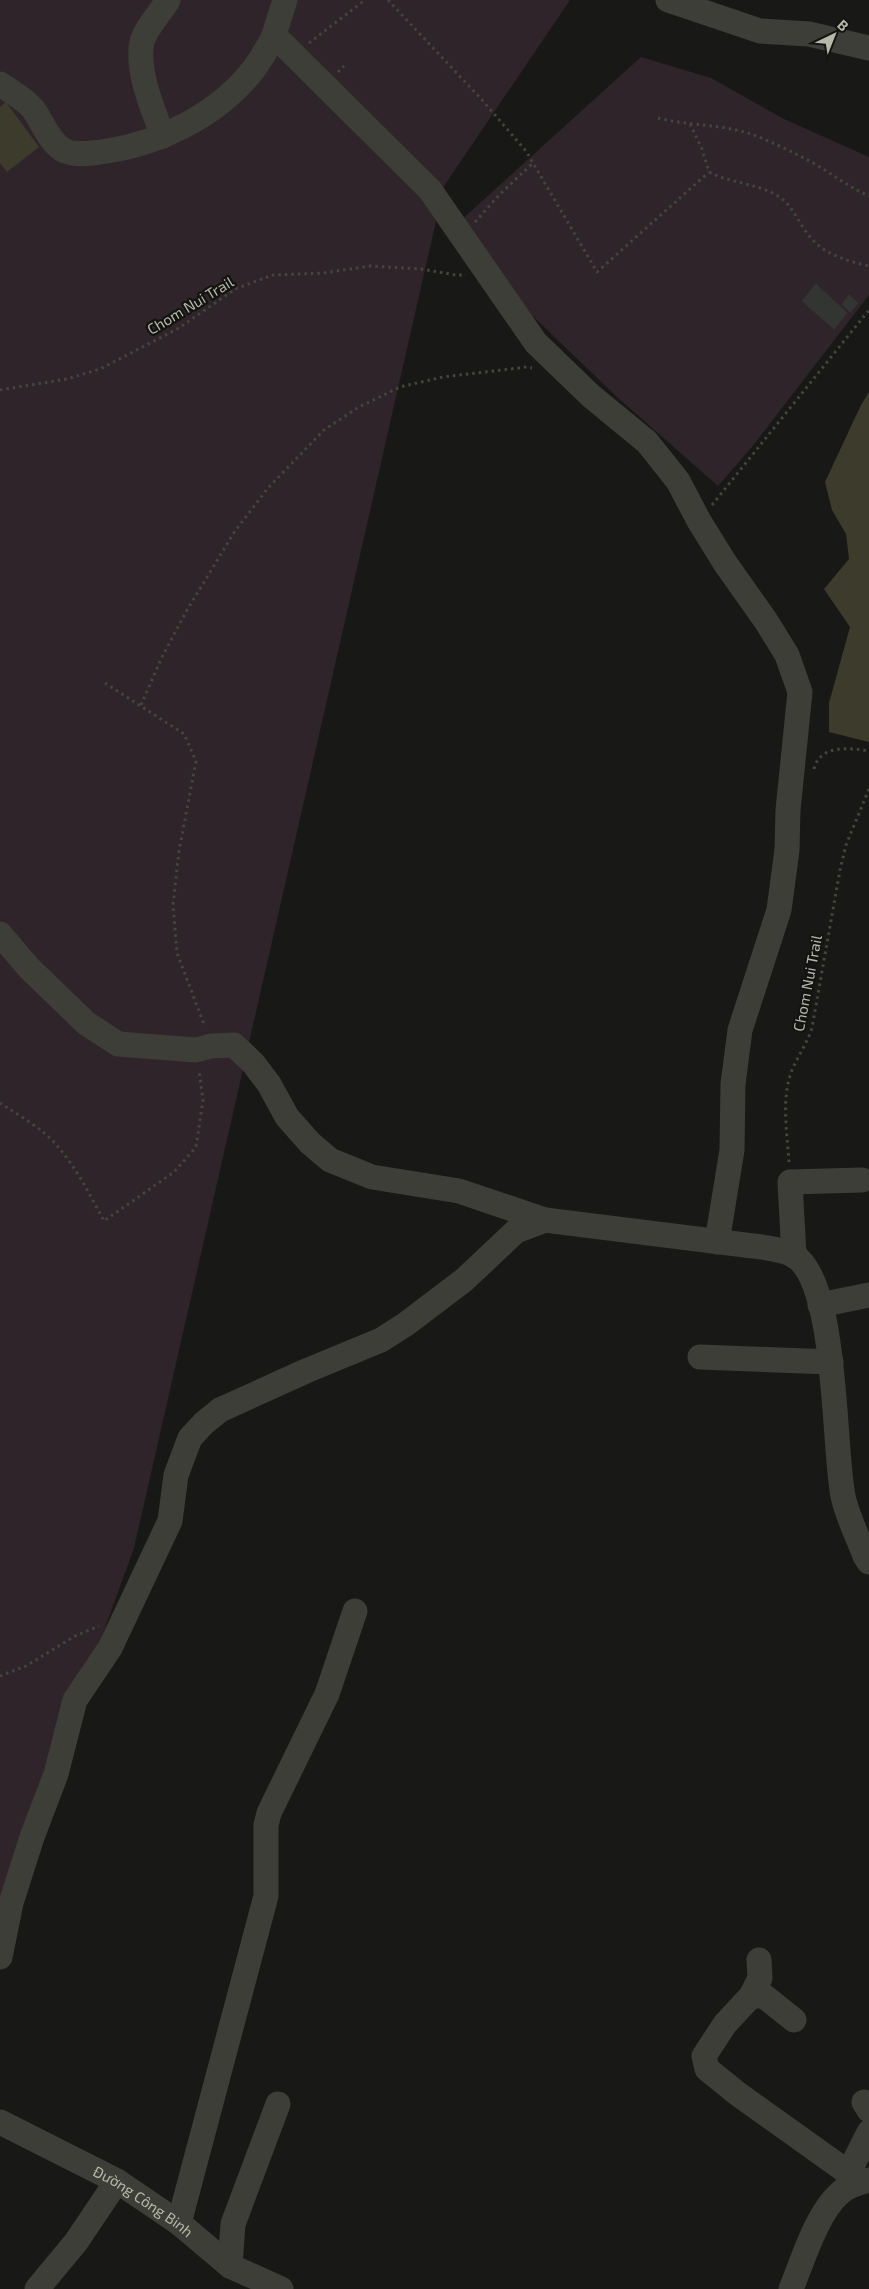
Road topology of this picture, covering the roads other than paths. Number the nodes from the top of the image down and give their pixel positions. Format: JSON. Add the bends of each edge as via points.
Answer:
{"nodes":[{"id":1,"x":168,"y":0,"type":"edge"},
{"id":2,"x":285,"y":0,"type":"edge"},
{"id":3,"x":668,"y":0,"type":"edge"},
{"id":4,"x":273,"y":38,"type":"junction"},
{"id":5,"x":869,"y":48,"type":"edge"},
{"id":6,"x":0,"y":84,"type":"edge"},
{"id":7,"x":163,"y":136,"type":"junction"},
{"id":8,"x":0,"y":934,"type":"edge"},
{"id":9,"x":862,"y":1180,"type":"dead end"},
{"id":10,"x":545,"y":1220,"type":"junction"},
{"id":11,"x":718,"y":1242,"type":"junction"},
{"id":12,"x":794,"y":1256,"type":"junction"},
{"id":13,"x":869,"y":1294,"type":"edge"},
{"id":14,"x":820,"y":1305,"type":"junction"},
{"id":15,"x":700,"y":1357,"type":"dead end"},
{"id":16,"x":831,"y":1362,"type":"junction"},
{"id":17,"x":869,"y":1562,"type":"edge"},
{"id":18,"x":355,"y":1611,"type":"dead end"},
{"id":19,"x":0,"y":1957,"type":"edge"},
{"id":20,"x":759,"y":1960,"type":"dead end"},
{"id":21,"x":751,"y":1996,"type":"junction"},
{"id":22,"x":794,"y":2020,"type":"dead end"},
{"id":23,"x":278,"y":2104,"type":"dead end"},
{"id":24,"x":0,"y":2122,"type":"edge"},
{"id":25,"x":869,"y":2132,"type":"edge"},
{"id":26,"x":856,"y":2179,"type":"edge"},
{"id":27,"x":117,"y":2181,"type":"junction"},
{"id":28,"x":178,"y":2224,"type":"junction"},
{"id":29,"x":230,"y":2266,"type":"junction"},
{"id":30,"x":37,"y":2289,"type":"edge"},
{"id":31,"x":281,"y":2289,"type":"edge"},
{"id":32,"x":791,"y":2289,"type":"edge"}],
"edges":[{"from":1,"to":7,"type":"street","via":[[142,42],[142,65],[150,103]]},
{"from":2,"to":4,"type":"street"},
{"from":3,"to":5,"type":"street","via":[[760,31],[809,34]]},
{"from":4,"to":7,"type":"street","via":[[254,69],[236,89],[203,115]]},
{"from":4,"to":11,"type":"street","via":[[294,54],[430,190],[536,343],[591,396],[646,442],[678,481],[698,521],[787,655],[800,692],[787,850],[779,910],[740,1030],[733,1084],[732,1150]]},
{"from":6,"to":7,"type":"street","via":[[32,108],[49,136],[66,151],[90,154],[122,149]]},
{"from":8,"to":10,"type":"street","via":[[86,1023],[118,1044],[203,1048],[234,1046],[269,1084],[287,1117],[330,1160],[372,1177],[459,1191]]},
{"from":9,"to":12,"type":"street","via":[[790,1182]]},
{"from":10,"to":11,"type":"street"},
{"from":10,"to":19,"type":"street","via":[[516,1231],[464,1280],[381,1340],[220,1410],[190,1438],[176,1475],[170,1521],[110,1648],[75,1700],[56,1774],[11,1903]]},
{"from":11,"to":12,"type":"street","via":[[776,1250]]},
{"from":12,"to":14,"type":"street","via":[[811,1276]]},
{"from":13,"to":14,"type":"street"},
{"from":14,"to":16,"type":"street"},
{"from":15,"to":16,"type":"street"},
{"from":16,"to":17,"type":"street","via":[[843,1496]]},
{"from":18,"to":28,"type":"street","via":[[327,1694],[268,1813],[266,1896]]},
{"from":20,"to":21,"type":"street","via":[[760,1978]]},
{"from":21,"to":22,"type":"street","via":[[764,1996]]},
{"from":21,"to":26,"type":"street","via":[[725,2024],[704,2056],[707,2068]]},
{"from":23,"to":29,"type":"street","via":[[233,2224]]},
{"from":24,"to":27,"type":"street","name":"Đường Công Binh"},
{"from":25,"to":26,"type":"street"},
{"from":26,"to":32,"type":"street","via":[[823,2215]]},
{"from":27,"to":28,"type":"street","name":"Đường Công Binh"},
{"from":27,"to":30,"type":"street","via":[[76,2242]]},
{"from":28,"to":29,"type":"street","name":"Đường Công Binh"},
{"from":29,"to":31,"type":"street","name":"Đường Công Binh"}]}
